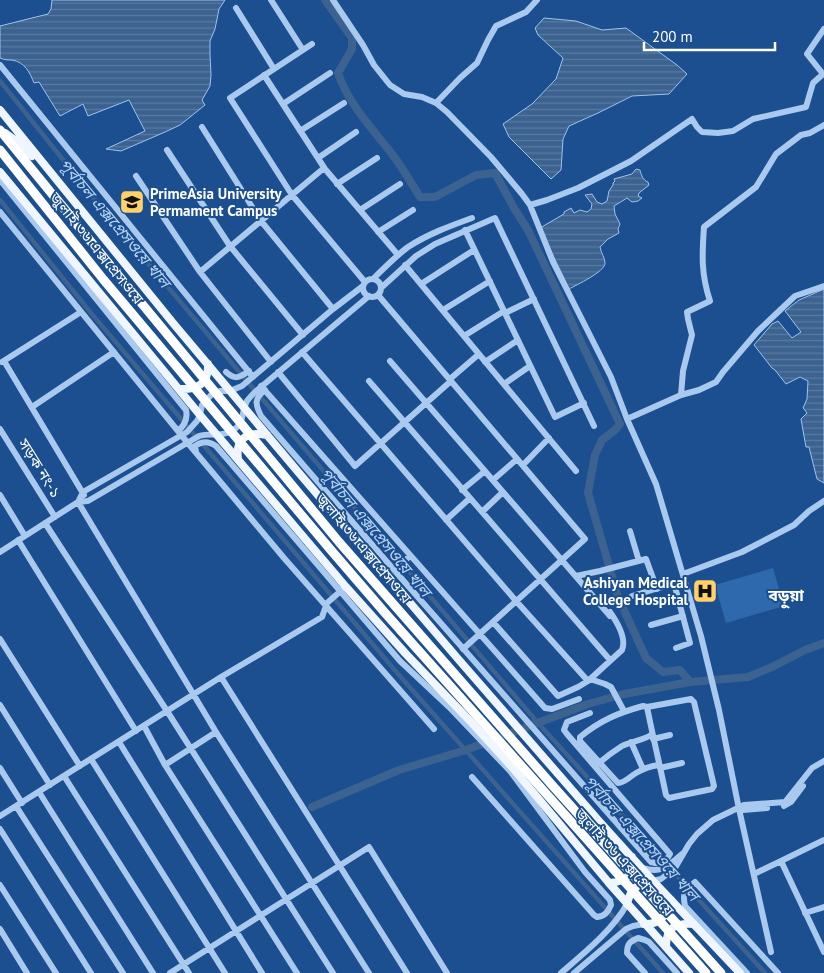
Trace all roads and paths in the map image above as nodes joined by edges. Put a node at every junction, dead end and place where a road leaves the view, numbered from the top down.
1 (271, 0) edge
2 (333, 0) edge
3 (537, 0) edge
4 (236, 8) dead end
5 (824, 30) edge
6 (312, 44) dead end
7 (303, 50) junction
8 (0, 65) edge
9 (274, 69) junction
10 (330, 73) dead end
11 (264, 75) junction
12 (344, 102) dead end
13 (436, 103) junction
14 (282, 104) junction
15 (0, 110) edge
16 (824, 125) edge
17 (202, 128) dead end
18 (0, 130) edge
19 (300, 131) junction
20 (356, 132) dead end
21 (0, 150) edge
22 (167, 150) dead end
23 (318, 158) junction
24 (376, 158) dead end
25 (324, 168) junction
26 (0, 172) edge
27 (136, 176) dead end
28 (0, 180) edge
29 (337, 184) junction
30 (400, 184) dead end
31 (292, 195) junction
32 (75, 203) junction
33 (530, 205) junction
34 (360, 210) junction
35 (413, 210) dead end
36 (0, 212) edge
37 (472, 218) dead end
38 (261, 221) junction
39 (465, 230) junction
40 (378, 232) junction
41 (429, 234) junction
42 (435, 244) junction
43 (230, 246) junction
44 (474, 250) junction
45 (398, 255) junction
46 (405, 265) junction
47 (200, 272) junction
48 (374, 278) junction
49 (490, 282) junction
50 (364, 284) junction
51 (421, 284) junction
52 (382, 286) junction
53 (824, 286) edge
54 (378, 295) junction
55 (368, 296) junction
56 (534, 298) junction
57 (334, 309) junction
58 (443, 310) junction
59 (81, 312) junction
60 (504, 312) junction
61 (302, 336) junction
62 (464, 336) junction
63 (518, 340) junction
64 (114, 352) junction
65 (302, 352) junction
66 (479, 354) junction
67 (390, 361) dead end
68 (2, 362) edge
69 (271, 362) junction
70 (486, 362) junction
71 (208, 364) junction
72 (530, 366) junction
73 (226, 372) dead end
74 (278, 372) junction
75 (251, 374) junction
76 (450, 380) junction
77 (369, 381) dead end
78 (504, 384) junction
79 (263, 388) junction
80 (179, 389) junction
81 (230, 391) junction
82 (681, 395) junction
83 (426, 403) junction
84 (584, 404) junction
85 (32, 407) junction
86 (244, 408) junction
87 (200, 415) junction
88 (628, 419) junction
89 (404, 422) junction
90 (594, 426) dead end
91 (0, 429) edge
92 (180, 433) junction
93 (216, 434) junction
94 (268, 435) junction
95 (549, 438) junction
96 (189, 444) junction
97 (380, 444) junction
98 (196, 452) junction
99 (238, 459) junction
100 (517, 459) junction
101 (523, 465) junction
102 (576, 470) dead end
103 (485, 471) junction
104 (493, 480) junction
105 (462, 490) junction
106 (83, 492) junction
107 (503, 492) junction
108 (0, 495) edge
109 (470, 498) junction
110 (824, 501) edge
111 (78, 502) junction
112 (88, 502) junction
113 (482, 512) junction
114 (55, 517) junction
115 (446, 520) junction
116 (45, 523) junction
117 (630, 531) dead end
118 (22, 538) junction
119 (0, 552) edge
120 (410, 556) junction
121 (563, 559) junction
122 (639, 560) junction
123 (394, 570) junction
124 (683, 574) junction
125 (576, 576) junction
126 (540, 580) junction
127 (657, 589) junction
128 (341, 590) junction
129 (632, 596) dead end
130 (516, 601) junction
131 (326, 605) junction
132 (610, 616) dead end
133 (683, 616) junction
134 (493, 622) junction
135 (651, 625) dead end
136 (479, 634) junction
137 (0, 639) edge
138 (676, 648) dead end
139 (463, 649) junction
140 (610, 660) junction
141 (221, 677) junction
142 (589, 680) junction
143 (194, 694) junction
144 (579, 699) dead end
145 (0, 705) edge
146 (647, 708) junction
147 (167, 711) junction
148 (624, 711) junction
149 (590, 713) dead end
150 (476, 719) junction
151 (144, 726) junction
152 (434, 729) dead end
153 (136, 731) junction
154 (216, 732) junction
155 (670, 735) dead end
156 (652, 736) junction
157 (539, 738) dead end
158 (118, 742) junction
159 (632, 742) junction
160 (191, 749) junction
161 (91, 759) junction
162 (824, 761) edge
163 (516, 763) junction
164 (599, 763) junction
165 (682, 763) dead end
166 (165, 765) junction
167 (824, 765) edge
168 (80, 766) junction
169 (660, 766) junction
170 (0, 768) edge
171 (643, 769) junction
172 (64, 776) junction
173 (472, 777) dead end
174 (802, 783) junction
175 (50, 785) junction
176 (39, 792) junction
177 (19, 804) junction
178 (739, 809) junction
179 (0, 816) edge
180 (0, 829) edge
181 (824, 840) edge
182 (632, 857) junction
183 (781, 861) junction
184 (651, 862) junction
185 (676, 862) junction
186 (340, 866) junction
187 (642, 868) junction
188 (754, 874) junction
189 (657, 880) junction
190 (608, 883) junction
191 (312, 884) junction
192 (0, 885) edge
193 (286, 900) junction
194 (671, 900) junction
195 (627, 904) junction
196 (824, 907) edge
197 (805, 913) junction
198 (261, 916) junction
199 (644, 924) junction
200 (693, 924) junction
201 (0, 929) edge
202 (236, 931) junction
203 (666, 947) junction
204 (209, 948) junction
205 (771, 952) dead end
206 (824, 952) edge
207 (184, 964) junction
208 (27, 973) edge
209 (56, 973) edge
210 (91, 973) edge
211 (122, 973) edge
212 (153, 973) edge
213 (170, 973) edge
214 (189, 973) edge
215 (225, 973) edge
216 (262, 973) edge
217 (297, 973) edge
218 (333, 973) edge
219 (369, 973) edge
220 (407, 973) edge
221 (447, 973) edge
222 (561, 973) edge
223 (574, 973) edge
224 (645, 973) edge
225 (677, 973) edge
226 (689, 973) edge
227 (706, 973) edge
228 (721, 973) edge
229 (740, 973) edge
230 (747, 973) edge
231 (778, 973) edge

1 - 7 street
2 - 13 street
3 - 13 street
4 - 9 street
5 - 33 street
6 - 7 street
7 - 9 street
8 - 75 street
9 - 11 street
10 - 14 street
11 - 14 street
11 - 31 street
12 - 19 street
13 - 33 street
14 - 19 street
15 - 32 main road
16 - 82 street
17 - 38 street
18 - 32 main road
18 - 150 highway, জুলাই ৩৬ এক্সপ্রেসওয়ে
19 - 23 street
20 - 23 street
21 - 150 highway, জুলাই ৩৬ এক্সপ্রেসওয়ে
22 - 43 street
23 - 25 street
24 - 29 street
25 - 29 street
25 - 31 street
26 - 80 main road
27 - 47 street
28 - 92 street
29 - 34 street
30 - 34 street
31 - 38 street
31 - 50 street
32 - 71 main road
33 - 88 street
34 - 40 street
35 - 40 street
36 - 59 street
37 - 41 street
38 - 43 street
38 - 57 street
39 - 42 street
39 - 44 street
39 - 56 street
40 - 45 street
41 - 42 street
41 - 45 street
42 - 46 street
43 - 47 street
43 - 61 street
44 - 49 street
44 - 51 street
45 - 48 street
46 - 51 street
46 - 52 street
47 - 69 street
48 - 50 street
48 - 52 street
49 - 58 street
49 - 60 street
50 - 55 street
50 - 57 street
51 - 58 street
52 - 54 street
53 - 82 street
54 - 55 street
54 - 76 street
55 - 65 street
56 - 60 street
56 - 84 street
57 - 61 street
58 - 62 street
59 - 64 street
59 - 68 street
60 - 62 street
60 - 63 street
61 - 69 street
62 - 66 street
63 - 70 street
63 - 72 street
64 - 85 street
64 - 92 street
65 - 74 street
65 - 97 street
66 - 70 street
66 - 76 street
67 - 83 street
68 - 85 street
69 - 75 street
70 - 78 street
71 - 80 main road
71 - 81 main road
72 - 78 street
72 - 84 street
73 - 75 street
74 - 79 street
74 - 97 street
75 - 81 street
76 - 83 street
76 - 100 street
77 - 89 street
78 - 95 street
79 - 86 street
79 - 120 street
79 - 123 street
80 - 87 main road
81 - 86 main road
81 - 87 street
82 - 88 street
83 - 89 street
83 - 103 street
84 - 90 street
85 - 106 street
86 - 93 street
86 - 94 main road
87 - 92 street
87 - 93 main road
88 - 124 street
89 - 97 street
89 - 105 street
91 - 114 street, সড়ক নং-১
92 - 96 street
92 - 106 street
93 - 96 street
93 - 99 main road
94 - 99 main road
94 - 182 main road
95 - 101 street
95 - 102 street
96 - 98 street
96 - 112 street
97 - 115 street
98 - 128 street
98 - 131 street
99 - 128 main road
100 - 101 street
100 - 104 street
101 - 121 street
103 - 104 street
103 - 105 street
104 - 107 street
105 - 109 street
106 - 111 street
106 - 112 street
107 - 113 street
107 - 121 street
108 - 118 street
109 - 113 street
109 - 115 street
110 - 124 street
111 - 112 street
111 - 114 street
111 - 143 street
113 - 126 street
114 - 116 street, সড়ক নং-১
115 - 130 street
116 - 118 street, সড়ক নং-১
116 - 147 street
117 - 122 street
118 - 119 street, সড়ক নং-১
118 - 153 street
120 - 123 street
120 - 136 street
121 - 125 street
121 - 126 street
121 - 140 street
122 - 125 street
122 - 127 street
123 - 139 street
124 - 178 street
125 - 132 street
126 - 130 street
126 - 140 street
127 - 129 street
127 - 133 street
128 - 131 street
128 - 150 main road
130 - 134 street
130 - 142 street
131 - 141 street
131 - 152 street
133 - 135 street
133 - 138 street
134 - 136 street
134 - 142 street
136 - 139 street
136 - 144 street
137 - 168 street
139 - 184 street
140 - 142 street
141 - 143 street
141 - 186 street
142 - 148 street
143 - 147 street
143 - 154 street
145 - 175 street
146 - 148 street
146 - 156 street
146 - 169 street
147 - 151 street
147 - 160 street
148 - 164 street
149 - 184 street
150 - 163 highway, জুলাই ৩৬ এক্সপ্রেসওয়ে
150 - 163 main road
151 - 153 street
151 - 166 street
153 - 158 street
154 - 160 street
154 - 191 street
155 - 156 street
156 - 159 street
156 - 169 street
157 - 184 street
158 - 161 street
158 - 202 street
159 - 164 street
159 - 171 street
160 - 166 street
160 - 193 street
161 - 168 street
161 - 204 street
162 - 174 street
163 - 173 street
163 - 190 main road
163 - 227 highway, জুলাই ৩৬ এক্সপ্রেসওয়ে
163 - 228 highway, জুলাই ৩৬ এক্সপ্রেসওয়ে
164 - 171 street
165 - 169 street
166 - 198 street
167 - 174 street
168 - 172 street
169 - 171 street
170 - 177 street
172 - 175 street
172 - 207 street
174 - 178 street
175 - 176 street
176 - 177 street
176 - 212 street
177 - 179 street
177 - 211 street
178 - 185 street
178 - 188 street
180 - 210 street
181 - 183 street
182 - 187 main road
182 - 190 main road
183 - 188 street
183 - 197 street
185 - 187 street
185 - 189 street
186 - 191 street
186 - 220 street
186 - 221 street
187 - 189 main road
188 - 205 street
189 - 194 main road
189 - 195 main road
190 - 195 main road
191 - 193 street
191 - 219 street
192 - 209 street
193 - 198 street
193 - 218 street
194 - 199 main road
194 - 200 main road
195 - 199 main road
195 - 222 street
196 - 197 street
197 - 206 street
198 - 202 street
198 - 217 street
199 - 203 main road
199 - 223 street
200 - 203 main road
200 - 229 main road
201 - 208 street
202 - 204 street
202 - 216 street
203 - 226 main road
204 - 207 street
204 - 215 street
207 - 213 street
207 - 214 street
224 - 225 street
230 - 231 street

